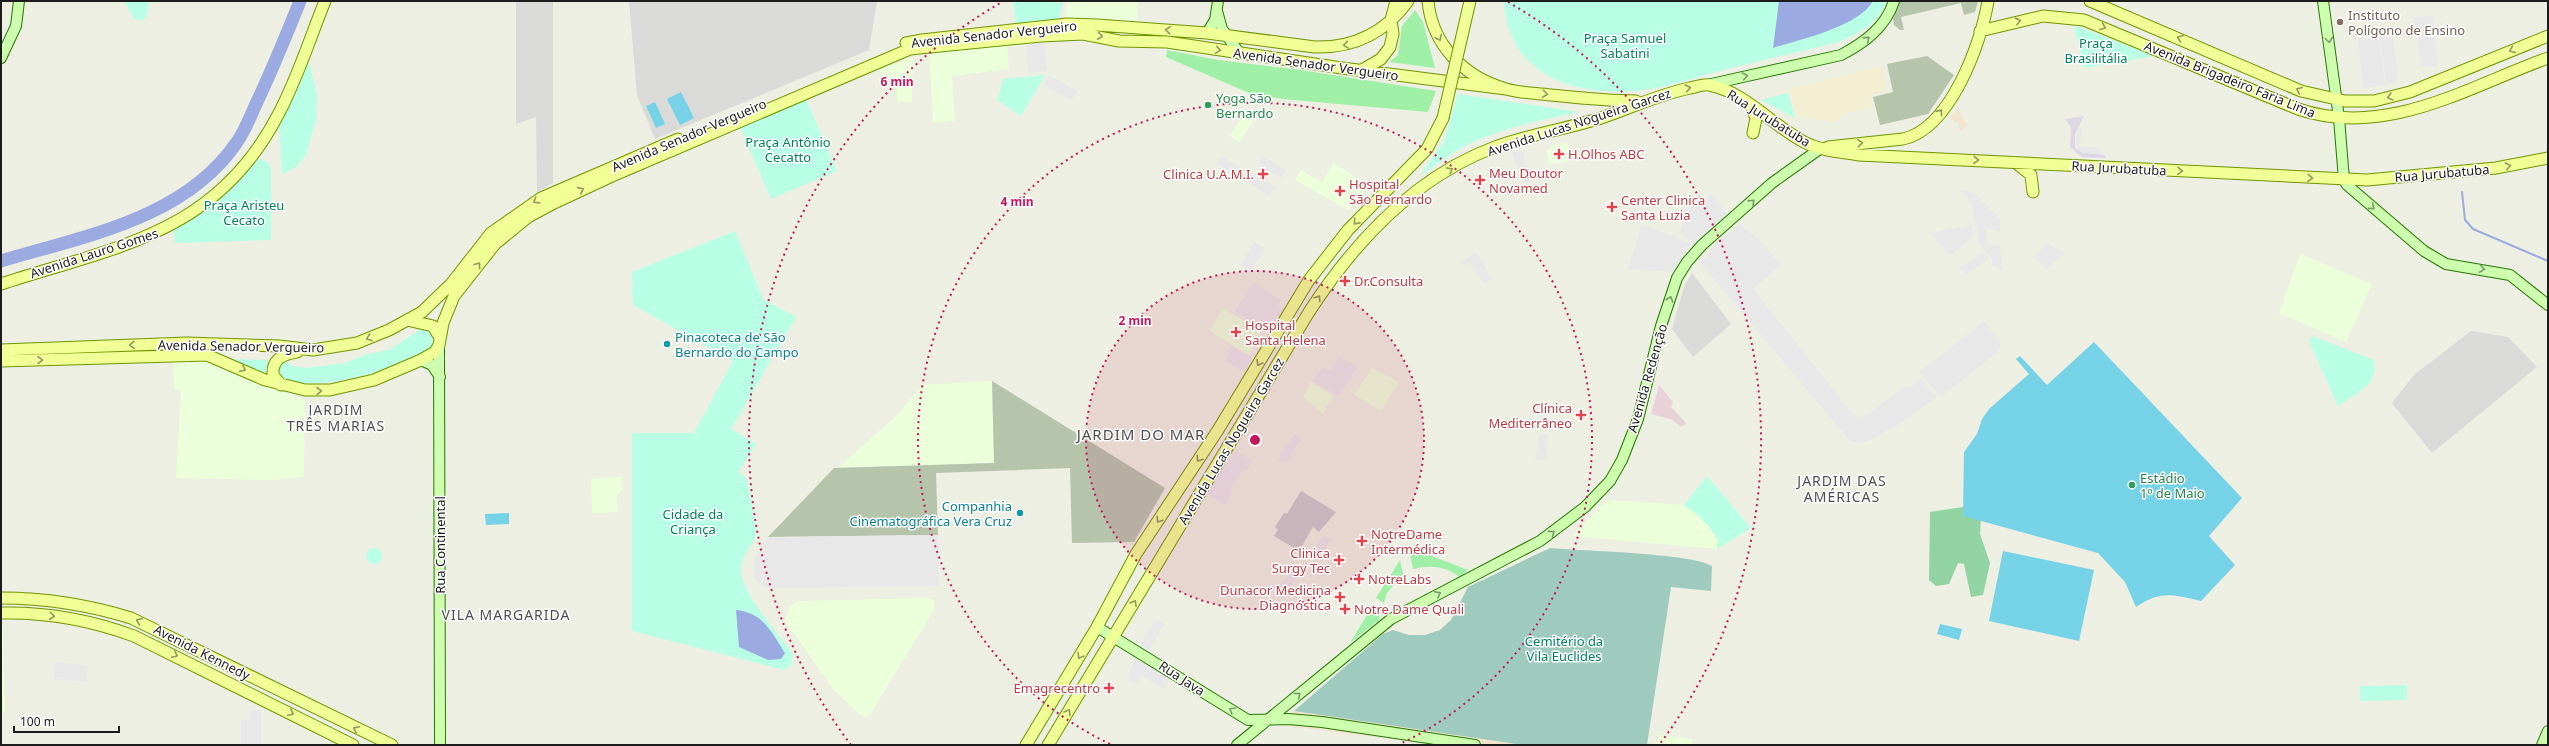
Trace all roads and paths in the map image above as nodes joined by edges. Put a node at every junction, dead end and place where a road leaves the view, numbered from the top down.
1 (19, 1) edge
2 (325, 1) edge
3 (1396, 1) edge
4 (1408, 1) edge
5 (1428, 1) edge
6 (1470, 1) edge
7 (1894, 1) edge
8 (1988, 1) edge
9 (1992, 1) edge
10 (2090, 1) edge
11 (2323, 1) edge
12 (1218, 6) edge
13 (1986, 14) junction
14 (1391, 20) junction
15 (1381, 29) junction
16 (1980, 31) junction
17 (1207, 33) junction
18 (1227, 35) junction
19 (2548, 36) edge
20 (1391, 43) junction
21 (1240, 54) junction
22 (1, 58) edge
23 (2548, 58) edge
24 (1362, 70) junction
25 (1707, 85) junction
26 (1506, 89) junction
27 (2336, 100) junction
28 (1643, 101) junction
29 (1751, 106) junction
30 (2339, 118) junction
31 (1753, 133) dead end
32 (1821, 148) junction
33 (2548, 158) edge
34 (2016, 162) junction
35 (2344, 180) junction
36 (2033, 192) dead end
37 (1, 284) edge
38 (2548, 304) edge
39 (407, 320) junction
40 (440, 342) junction
41 (1, 350) edge
42 (306, 350) junction
43 (421, 360) junction
44 (1, 361) edge
45 (440, 379) junction
46 (281, 385) junction
47 (1, 598) edge
48 (1, 613) edge
49 (1097, 627) junction
50 (1114, 636) junction
51 (1268, 719) junction
52 (2548, 731) edge
53 (353, 745) edge
54 (392, 745) edge
55 (440, 745) edge
56 (1026, 745) edge
57 (1048, 745) edge
58 (1237, 745) edge
59 (1476, 745) edge
60 (2542, 745) edge

1 - 22 street
2 - 37 main road, Avenida Lauro Gomes
3 - 14 main road
4 - 14 main road, Avenida Senador Vergueiro
5 -> 26 main road
6 -> 49 main road, Avenida Lucas Nogueira Garcez, bridge
25 -> 7 street, Avenida Lucas Nogueira Garcez
8 - 13 main road
9 - 13 main road
27 -> 10 main road, Avenida Brigadeiro Faria Lima
11 -> 27 street
12 - 17 street
12 - 18 street
13 - 16 main road
14 - 15 main road, Avenida Senador Vergueiro
14 - 20 main road
15 -> 18 main road, Avenida Senador Vergueiro
15 - 20 main road
16 -> 30 main road, Avenida Brigadeiro Faria Lima
32 -> 16 main road
17 - 18 main road, Avenida Senador Vergueiro
17 -> 39 main road, Avenida Senador Vergueiro
18 - 21 street
19 -> 27 main road, Avenida Brigadeiro Faria Lima
20 - 24 main road
21 - 24 main road, Avenida Senador Vergueiro
40 -> 21 main road, Avenida Senador Vergueiro
23 - 30 main road, Avenida Brigadeiro Faria Lima
24 - 26 main road, Avenida Senador Vergueiro
28 -> 25 main road, Avenida Lucas Nogueira Garcez
25 - 29 main road, Rua Jurubatuba
26 -> 28 main road
27 - 30 street
50 -> 28 main road, Avenida Lucas Nogueira Garcez
29 - 31 main road
29 - 32 main road, Rua Jurubatuba
30 - 35 street
32 -> 34 main road, Rua Jurubatuba
51 -> 32 street, Avenida Redenção
35 -> 33 main road, Rua Jurubatuba
34 -> 35 main road, Rua Jurubatuba
34 - 36 main road
35 -> 38 street
39 - 40 main road
39 -> 42 main road, Avenida Senador Vergueiro
40 - 43 main road
40 - 45 street, Rua Continental
42 -> 41 main road, Avenida Senador Vergueiro
42 - 46 main road
43 - 45 street
46 -> 43 main road
44 -> 46 main road, Avenida Senador Vergueiro
45 - 55 street, Rua Continental
54 -> 47 main road, Avenida Kennedy
48 -> 53 main road, Avenida Kennedy
49 - 50 street, Rua Java
49 -> 56 main road, Avenida Lucas Nogueira Garcez
51 -> 50 street, Rua Java
57 -> 50 main road, Avenida Lucas Nogueira Garcez
51 - 58 street, Avenida Redenção
51 - 59 street, Rua Java
52 - 60 street

